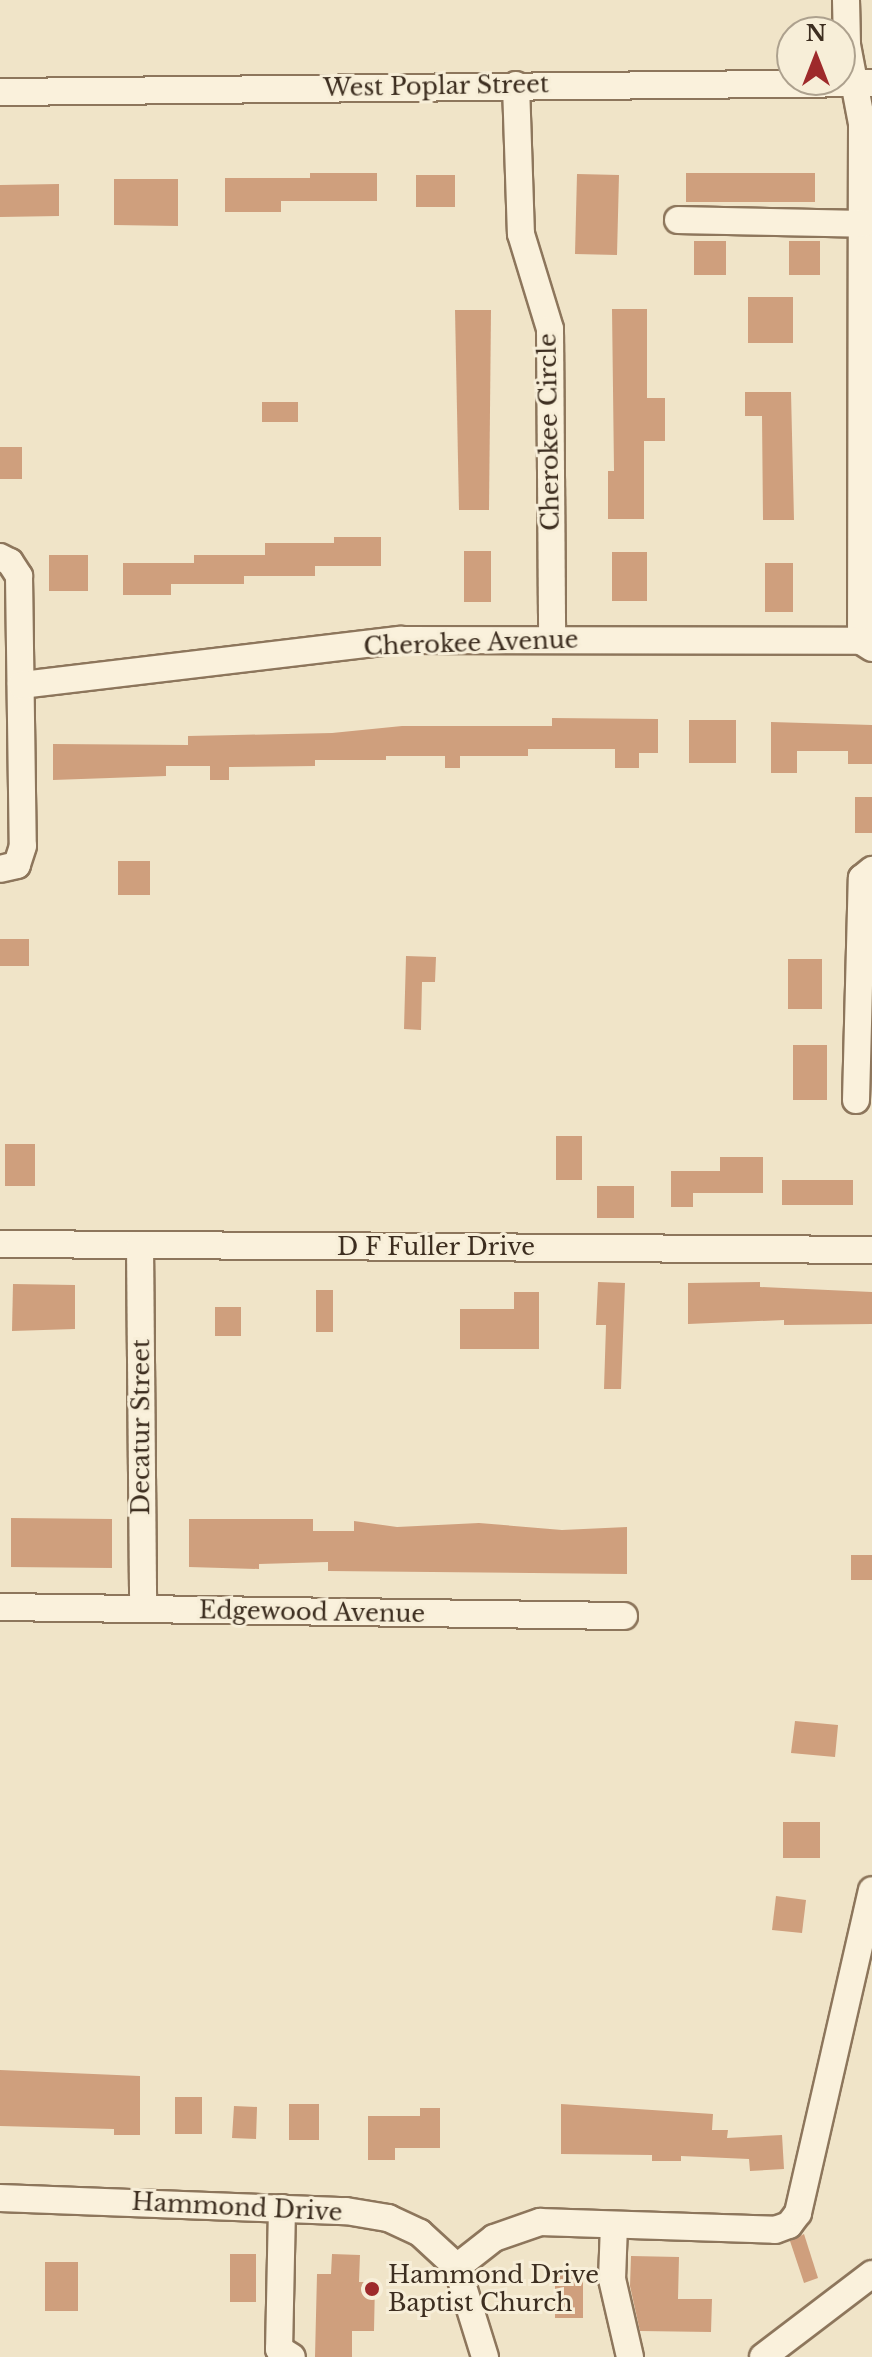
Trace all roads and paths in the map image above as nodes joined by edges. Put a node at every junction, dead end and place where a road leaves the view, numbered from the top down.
1 (846, 0) edge
2 (863, 83) edge
3 (516, 85) junction
4 (0, 92) edge
5 (678, 220) dead end
6 (862, 224) junction
7 (0, 557) edge
8 (552, 640) junction
9 (867, 644) edge
10 (21, 685) junction
11 (0, 869) edge
12 (872, 870) edge
13 (856, 1100) dead end
14 (0, 1244) edge
15 (140, 1245) junction
16 (872, 1250) edge
17 (0, 1607) edge
18 (143, 1609) junction
19 (624, 1616) dead end
20 (872, 1890) edge
21 (0, 2198) edge
22 (282, 2208) junction
23 (614, 2225) junction
24 (457, 2267) junction
25 (872, 2274) edge
26 (292, 2357) edge
27 (485, 2357) edge
28 (630, 2357) edge
29 (763, 2357) edge

1 - 2 street
2 - 3 street, West Poplar Street
2 - 6 street
3 - 4 street, West Poplar Street
3 - 8 street, Cherokee Circle
5 - 6 street
6 - 9 street
7 - 10 street
8 - 9 street, Cherokee Avenue
8 - 10 street, Cherokee Avenue
10 - 11 street
12 - 13 street
14 - 15 street, D F Fuller Drive
15 - 16 street, D F Fuller Drive
15 - 18 street, Decatur Street
17 - 18 street, Edgewood Avenue
18 - 19 street, Edgewood Avenue
20 - 23 street
21 - 22 street, Hammond Drive
22 - 24 street, Hammond Drive
22 - 26 street
23 - 24 street
23 - 28 street
24 - 27 street
25 - 29 street

